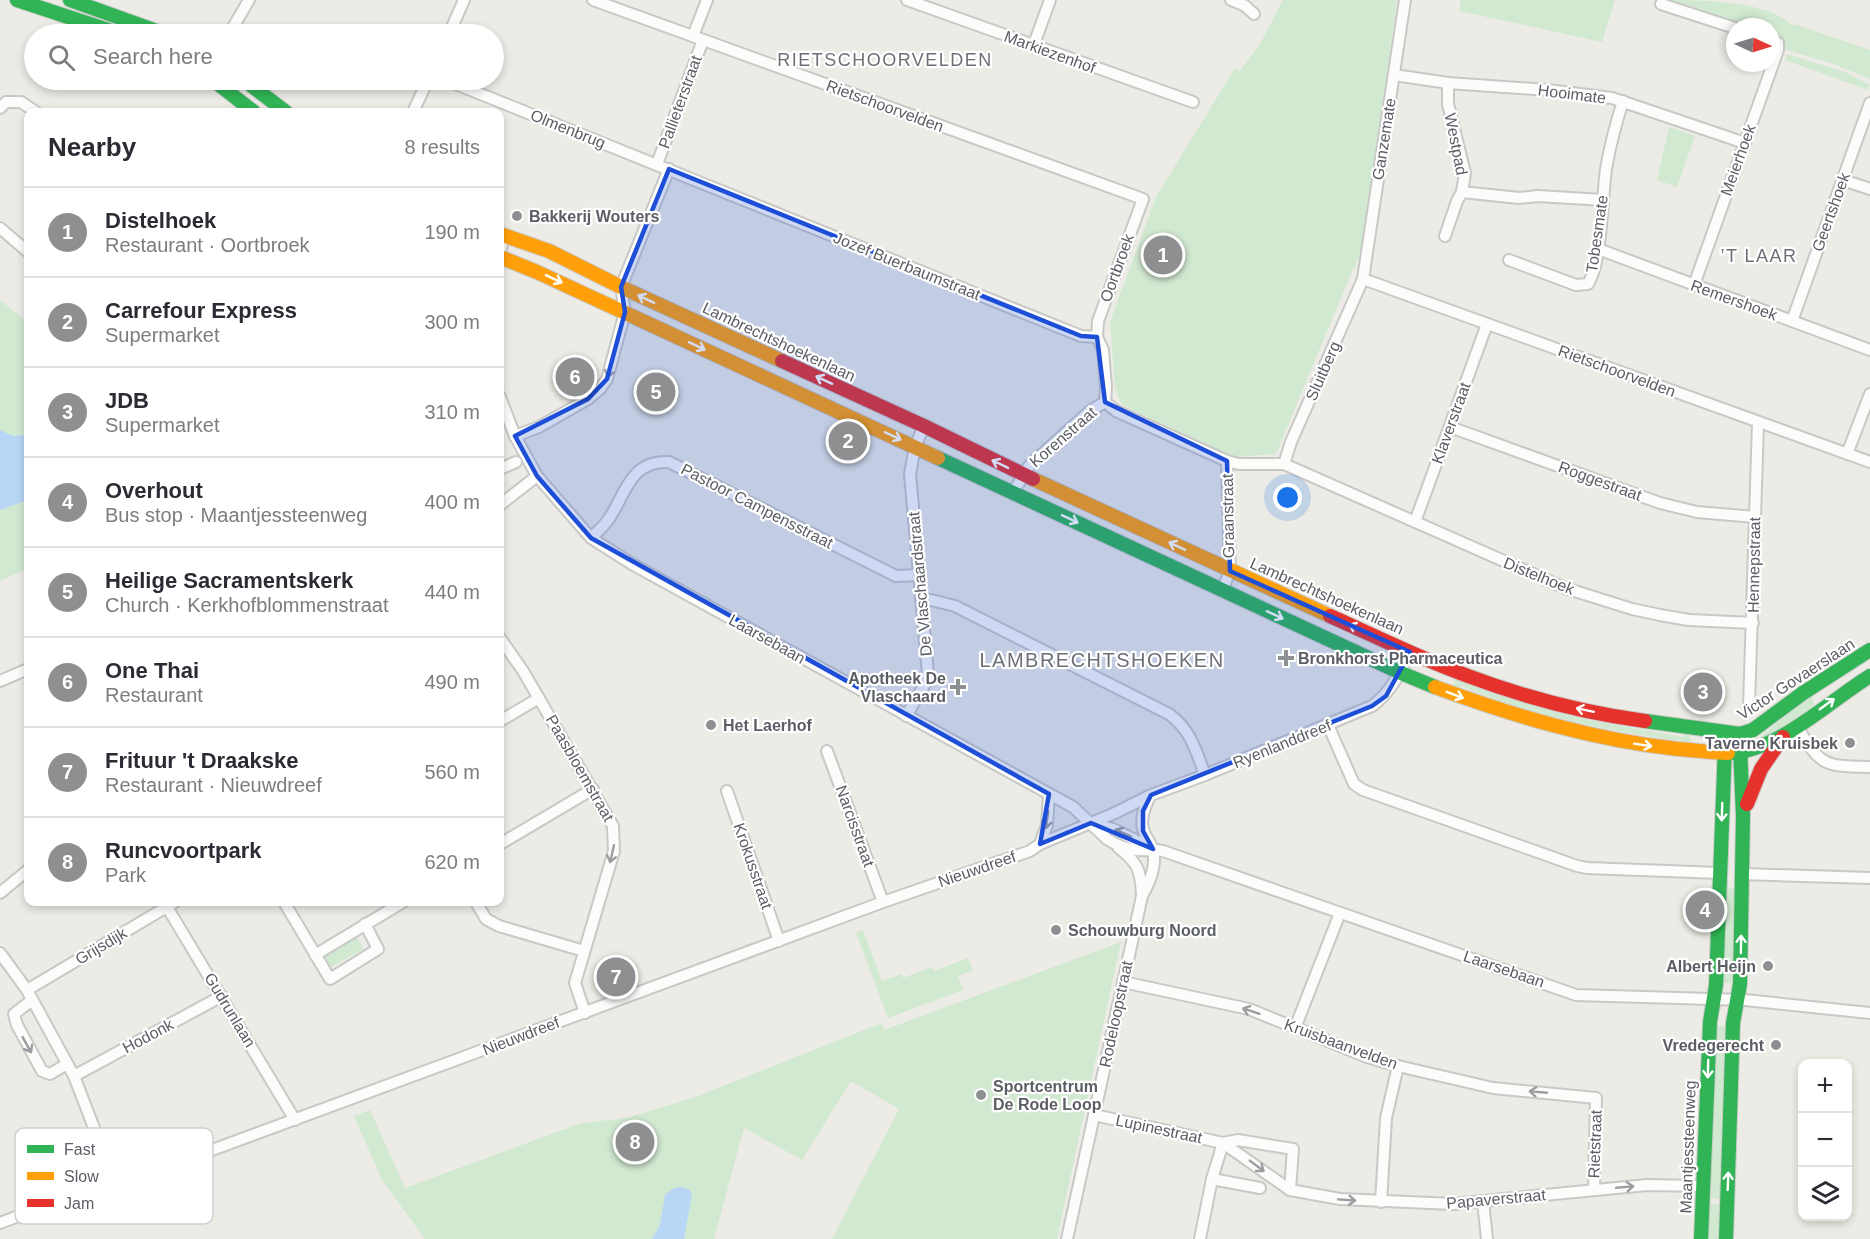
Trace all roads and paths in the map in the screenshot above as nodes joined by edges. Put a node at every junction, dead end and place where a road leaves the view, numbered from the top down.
1 (17, 0) edge
2 (70, 0) edge
3 (249, 0) edge
4 (464, 0) edge
5 (593, 0) edge
6 (706, 0) edge
7 (907, 0) edge
8 (1050, 0) edge
9 (1231, 0) edge
10 (1405, 0) edge
11 (1661, 4) dead end
12 (1254, 14) dead end
13 (90, 24) edge
14 (137, 24) edge
15 (235, 24) edge
16 (453, 24) edge
17 (1726, 25) edge
18 (698, 38) junction
19 (1034, 47) junction
20 (1770, 72) edge
21 (1394, 75) junction
22 (1448, 83) junction
23 (226, 90) edge
24 (257, 90) edge
25 (423, 90) edge
26 (471, 90) edge
27 (1623, 101) junction
28 (1193, 102) dead end
29 (1870, 103) edge
30 (0, 108) edge
31 (30, 108) edge
32 (249, 108) edge
33 (281, 108) edge
34 (415, 108) edge
35 (1745, 143) junction
36 (657, 164) junction
37 (669, 169) junction
38 (1843, 180) junction
39 (1870, 189) edge
40 (1462, 192) junction
41 (1143, 199) joint
42 (1603, 200) junction
43 (0, 228) edge
44 (504, 236) edge
45 (1444, 236) dead end
46 (24, 249) edge
47 (1598, 249) junction
48 (504, 259) edge
49 (1509, 260) dead end
50 (1364, 279) junction
51 (1694, 285) junction
52 (621, 287) junction
53 (625, 312) junction
54 (1792, 321) junction
55 (1487, 324) junction
56 (1097, 337) junction
57 (1870, 350) edge
58 (1870, 394) edge
59 (1105, 402) junction
60 (504, 407) edge
61 (1758, 423) junction
62 (924, 426) junction
63 (1450, 427) junction
64 (515, 436) junction
65 (915, 447) junction
66 (1847, 454) junction
67 (1227, 461) junction
68 (516, 462) dead end
69 (1870, 462) edge
70 (1284, 464) junction
71 (504, 467) edge
72 (1022, 474) junction
73 (537, 476) junction
74 (1013, 493) junction
75 (504, 502) edge
76 (1755, 518) junction
77 (1415, 522) junction
78 (591, 538) junction
79 (1230, 571) junction
80 (918, 575) junction
81 (1222, 591) junction
82 (921, 600) junction
83 (1753, 623) junction
84 (504, 644) edge
85 (1870, 650) edge
86 (1410, 652) junction
87 (24, 671) edge
88 (1401, 673) junction
89 (1870, 676) edge
90 (0, 681) edge
91 (539, 698) junction
92 (1749, 706) dead end
93 (906, 717) junction
94 (504, 719) edge
95 (1328, 725) junction
96 (1791, 730) junction
97 (1726, 733) junction
98 (1740, 734) junction
99 (827, 751) dead end
100 (1724, 753) junction
101 (1739, 753) junction
102 (1870, 767) edge
103 (1205, 775) junction
104 (593, 789) junction
105 (727, 791) dead end
106 (1049, 794) junction
107 (1151, 795) junction
108 (1743, 816) junction
109 (1091, 823) junction
110 (504, 842) edge
111 (1113, 843) junction
112 (1040, 844) junction
113 (1153, 849) junction
114 (1141, 872) junction
115 (24, 873) edge
116 (1720, 873) junction
117 (1742, 874) junction
118 (1870, 878) edge
119 (0, 893) edge
120 (1142, 896) junction
121 (883, 902) junction
122 (163, 906) edge
123 (170, 906) edge
124 (286, 906) edge
125 (396, 906) edge
126 (478, 906) edge
127 (1340, 912) junction
128 (365, 924) junction
129 (779, 941) junction
130 (584, 951) junction
131 (0, 953) edge
132 (315, 955) junction
133 (1124, 982) junction
134 (27, 990) junction
135 (222, 996) junction
136 (1714, 999) junction
137 (32, 1000) junction
138 (1737, 1000) junction
139 (585, 1013) junction
140 (1870, 1013) edge
141 (1295, 1028) junction
142 (67, 1064) junction
143 (1398, 1066) junction
144 (74, 1076) junction
145 (1596, 1098) joint
146 (1094, 1115) junction
147 (295, 1120) junction
148 (94, 1128) edge
149 (1223, 1143) junction
150 (213, 1150) edge
151 (1212, 1179) junction
152 (1703, 1186) junction
153 (1260, 1188) dead end
154 (1290, 1190) junction
155 (1594, 1190) junction
156 (1483, 1201) junction
157 (1381, 1202) junction
158 (15, 1218) edge
159 (0, 1223) edge
160 (1067, 1239) edge
161 (1200, 1239) edge
162 (1487, 1239) edge
163 (1701, 1239) edge
164 (1726, 1239) edge

1 - 13 street
2 - 14 street
3 - 15 street
4 - 16 street
5 - 18 street, Rietschoorvelden
6 - 18 street, Pallieterstraat
7 - 19 street, Markiezenhof
8 - 19 street
9 - 12 street
10 - 21 street, Ganzemate
11 - 17 street
18 - 36 street, Pallieterstraat
18 - 41 street, Rietschoorvelden
19 - 28 street, Markiezenhof
20 - 35 street, Meierhoek
21 - 22 street, Hooimate
21 - 50 street, Ganzemate
22 - 27 street, Hooimate
22 - 40 street, Westpad
23 - 32 street
24 - 33 street
25 - 34 street
26 - 36 street, Olmenbrug
27 - 35 street, Hooimate
27 - 42 street, Tobesmate
29 - 38 street, Geertshoek
30 - 31 street
35 - 51 street, Meierhoek
36 - 37 street, Jozef Buerbaumstraat
37 - 52 street, Pallieterstraat
37 - 56 street, Jozef Buerbaumstraat
38 - 39 street
38 - 54 street, Geertshoek
40 - 42 street
40 - 45 street, Westpad
41 - 56 street, Oortbroek
42 - 47 street, Tobesmate
43 - 46 street
44 - 52 street, Lambrechtshoekenlaan
47 - 49 street, Tobesmate
47 - 51 street, Remershoek
48 -> 53 street
50 - 55 street, Rietschoorvelden
50 - 70 street, Sluitberg
51 - 54 street, Remershoek
52 - 53 street
62 -> 52 street, Lambrechtshoekenlaan
53 -> 64 street
53 -> 65 street
54 - 57 street, Remershoek
55 - 61 street, Rietschoorvelden
55 - 63 street, Klaverstraat
56 - 59 street
58 - 66 street
59 - 67 street, Distelhoek
59 - 72 street, Korenstraat
60 - 64 street, Laarsebaan
61 - 66 street, Rietschoorvelden
61 - 76 street, Hennepstraat
62 - 65 street
72 -> 62 street, Lambrechtshoekenlaan
63 - 76 street, Roggestraat
63 - 77 street, Klaverstraat
64 - 73 street, Laarsebaan
65 - 74 street
65 - 80 street, De Vlaschaardstraat
66 - 69 street, Rietschoorvelden
67 - 70 street, Distelhoek
67 - 79 street, Graanstraat
68 - 71 street
70 - 77 street, Distelhoek
72 - 74 street
79 -> 72 street, Lambrechtshoekenlaan
73 - 75 street
73 - 78 street, Laarsebaan
74 -> 81 street
76 - 83 street, Hennepstraat
77 - 83 street, Distelhoek
78 - 80 street, Pastoor Campensstraat
78 - 93 street, Laarsebaan
79 - 81 street, Lambrechtshoekenlaan
86 -> 79 street, Lambrechtshoekenlaan
80 - 82 street, De Vlaschaardstraat
81 -> 88 street
82 - 93 street, De Vlaschaardstraat
82 - 103 street
83 - 92 street, Hennepstraat
84 - 91 street, Paasbloemstraat
85 - 98 street, Victor Govaerslaan
86 - 88 street, Lambrechtshoekenlaan
97 -> 86 street, Lambrechtshoekenlaan
87 - 90 street
88 - 95 street, Ryenlanddreef
88 -> 100 street
96 -> 89 street
91 - 94 street
91 - 104 street, Paasbloemstraat
93 - 106 street, Laarsebaan
95 - 103 street, Ryenlanddreef
95 - 116 street
96 - 101 street
96 - 102 street
96 - 108 street
97 - 98 street, Lambrechtshoekenlaan
97 - 100 street, Maantjessteenweg
98 - 101 street
99 - 121 street, Narcisstraat
100 - 101 street
100 -> 116 street, Maantjessteenweg
101 - 108 street
103 - 107 street, Ryenlanddreef
104 - 110 street
104 -> 130 street, Paasbloemstraat
105 - 129 street, Krokusstraat
106 - 109 street, Laarsebaan
106 -> 112 street
107 - 109 street, Ryenlanddreef
107 - 113 street
108 - 117 street
109 - 111 street, Laarsebaan
109 - 112 street, Nieuwdreef
113 -> 109 street, Laarsebaan
111 - 113 street, Laarsebaan
111 - 114 street
112 - 121 street, Nieuwdreef
113 - 114 street, Rodeloopstraat
113 - 120 street, Rodeloopstraat
113 - 127 street, Laarsebaan
114 - 120 street, Rodeloopstraat
115 - 119 street
116 - 136 street, Maantjessteenweg
117 - 118 street
138 -> 117 street
120 - 133 street, Rodeloopstraat
121 - 129 street, Nieuwdreef
122 - 134 street, Grijsdijk
123 - 135 street, Gudrunlaan
124 - 132 street
125 - 128 street
126 - 130 street
127 - 136 street, Laarsebaan
127 - 141 street
128 - 132 street
128 - 132 street
129 - 139 street, Nieuwdreef
130 - 139 street, Paasbloemstraat
131 - 134 street
141 -> 133 street, Kruisbaanvelden
133 - 146 street, Rodeloopstraat
134 - 137 street
135 - 144 street, Hodonk
135 - 147 street, Gudrunlaan
136 - 138 street, Laarsebaan
136 -> 152 street, Maantjessteenweg
137 - 142 street
137 -> 142 street
138 - 140 street, Laarsebaan
164 -> 138 street
139 - 147 street, Nieuwdreef
141 - 143 street, Kruisbaanvelden
142 - 144 street
145 -> 143 street, Kruisbaanvelden
143 - 157 street
144 - 148 street
145 - 155 street, Rietstraat
146 - 149 street, Lupinestraat
146 - 160 street, Rodeloopstraat
147 - 150 street, Nieuwdreef
149 - 151 street
149 -> 154 street
149 - 154 street
151 - 153 street
151 - 161 street
155 -> 152 street, Papaverstraat
152 - 163 street, Maantjessteenweg
154 -> 157 street, Papaverstraat
155 - 156 street, Papaverstraat
156 - 157 street, Papaverstraat
156 - 162 street
158 - 159 street, Nieuwdreef

